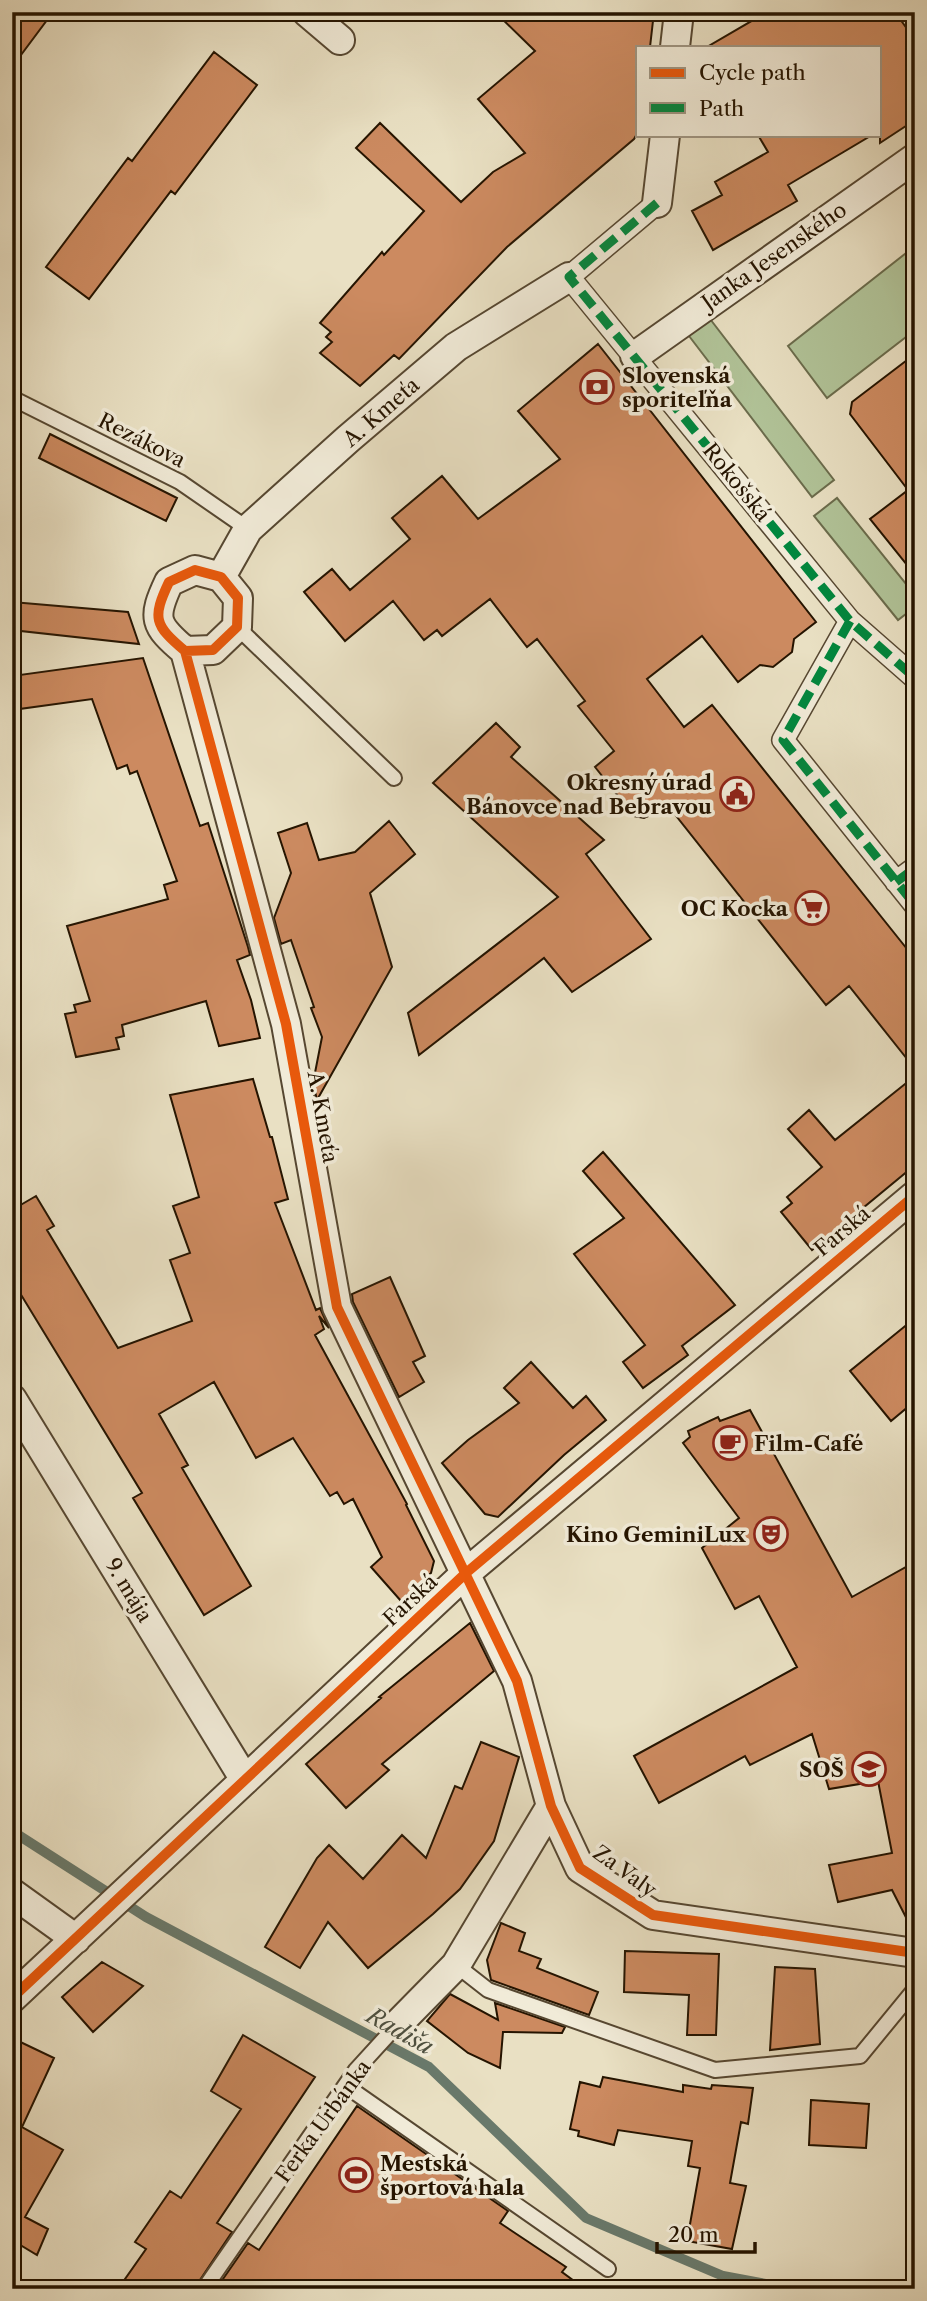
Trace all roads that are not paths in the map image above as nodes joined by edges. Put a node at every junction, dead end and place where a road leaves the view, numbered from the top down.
1 (307, 12) edge
2 (678, 12) edge
3 (340, 40) dead end
4 (676, 46) edge
5 (665, 136) edge
6 (915, 158) edge
7 (657, 203) joint
8 (569, 277) junction
9 (635, 356) junction
10 (12, 398) edge
11 (248, 529) junction
12 (221, 577) junction
13 (850, 621) junction
14 (237, 626) junction
15 (185, 651) junction
16 (915, 677) edge
17 (394, 778) dead end
18 (915, 868) edge
19 (896, 882) junction
20 (915, 905) edge
21 (914, 1196) edge
22 (12, 1399) edge
23 (466, 1573) junction
24 (245, 1780) junction
25 (551, 1806) junction
26 (12, 1893) edge
27 (85, 1930) junction
28 (915, 1953) edge
29 (456, 1965) junction
30 (915, 1989) edge
31 (12, 1998) edge
32 (398, 2024) joint
33 (345, 2086) junction
34 (608, 2269) dead end
35 (204, 2289) edge

1 - 3 street
2 - 4 street
5 - 7 street
6 - 9 street, Janka Jesenského
7 - 8 street
8 - 9 street, Rokošská
8 - 11 street, A. Kmeťa
9 - 13 street, Rokošská
10 - 11 lane, Rezákova
11 - 12 street, A. Kmeťa
12 - 14 street
12 - 15 street, A. Kmeťa
13 - 16 street, Rokošská
13 - 19 street
14 - 15 street
14 - 17 lane
15 - 23 street, A. Kmeťa
18 - 19 street
19 - 20 street
21 - 23 street, Farská
22 - 24 street, 9. mája
23 - 24 street, Farská
23 - 25 street, Za Valy
24 - 27 street, Farská
25 - 28 street, Za Valy
25 - 29 street, Ferka Urbánka
26 - 27 street
27 - 31 street, Farská
29 - 30 lane
29 - 32 street, Ferka Urbánka
32 - 33 lane, Ferka Urbánka
33 - 34 lane
33 - 35 lane, Ferka Urbánka

